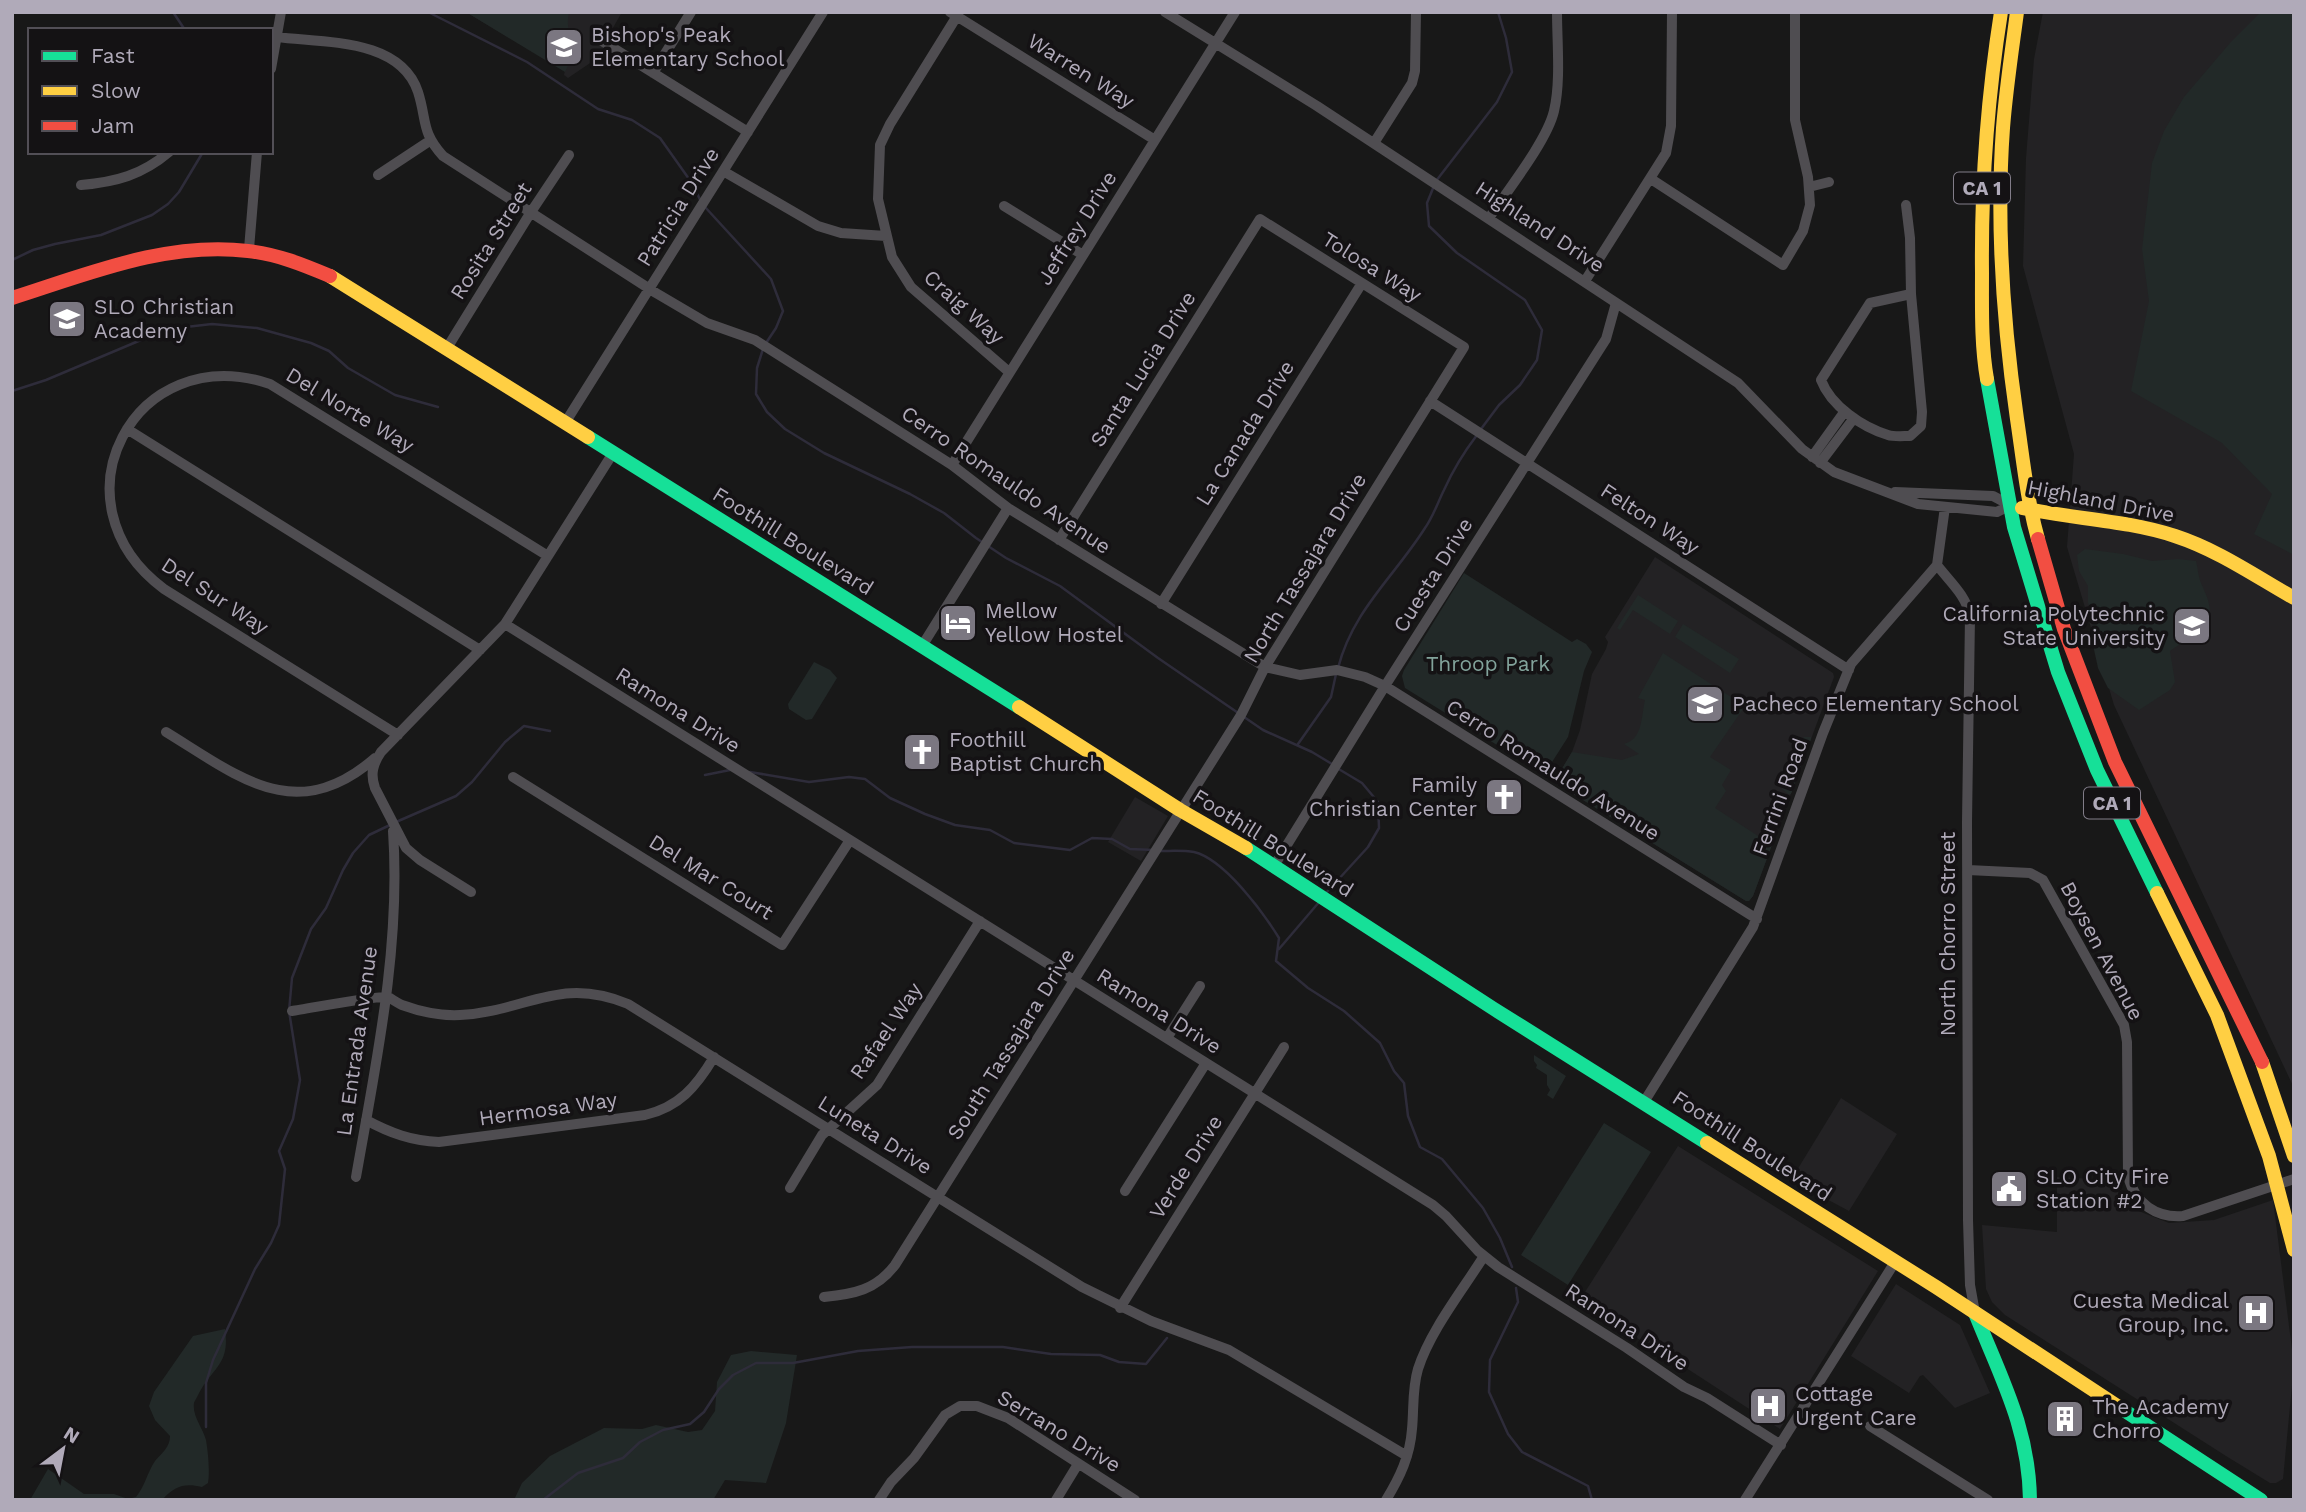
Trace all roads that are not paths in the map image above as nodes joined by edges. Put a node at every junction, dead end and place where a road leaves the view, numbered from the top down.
1 (281, 12) edge
2 (691, 12) edge
3 (822, 12) edge
4 (1165, 12) edge
5 (1235, 12) edge
6 (1416, 12) edge
7 (1557, 12) edge
8 (1672, 12) edge
9 (1795, 12) edge
10 (2001, 12) edge
11 (2017, 12) edge
12 (953, 14) edge
13 (277, 37) junction
14 (602, 41) dead end
15 (1215, 44) junction
16 (273, 58) edge
17 (653, 73) junction
18 (748, 132) junction
19 (431, 140) junction
20 (1155, 140) junction
21 (1374, 143) junction
22 (166, 154) edge
23 (257, 154) edge
24 (569, 155) dead end
25 (723, 171) junction
26 (379, 175) dead end
27 (1651, 179) junction
28 (1829, 182) dead end
29 (82, 185) dead end
30 (1809, 187) junction
31 (1906, 205) dead end
32 (1004, 206) dead end
33 (531, 212) junction
34 (1489, 218) junction
35 (1260, 219) joint
36 (886, 236) junction
37 (249, 249) junction
38 (1083, 255) junction
39 (1585, 281) junction
40 (1362, 283) junction
41 (649, 289) junction
42 (1911, 294) junction
43 (12, 298) edge
44 (1616, 303) junction
45 (1464, 347) joint
46 (447, 348) junction
47 (1009, 372) junction
48 (1430, 401) junction
49 (1850, 414) junction
50 (565, 423) junction
51 (127, 429) junction
52 (613, 453) junction
53 (1816, 460) junction
54 (1528, 463) junction
55 (952, 465) junction
56 (1879, 491) junction
57 (2011, 505) junction
58 (1945, 507) junction
59 (1008, 508) junction
60 (2030, 510) junction
61 (1059, 540) junction
62 (548, 556) junction
63 (1937, 565) junction
64 (2294, 598) edge
65 (1161, 604) junction
66 (505, 624) junction
67 (922, 646) junction
68 (481, 650) junction
69 (1265, 667) junction
70 (1849, 670) junction
71 (1385, 686) junction
72 (166, 732) dead end
73 (398, 735) junction
74 (381, 752) junction
75 (513, 777) dead end
76 (1180, 810) junction
77 (393, 824) junction
78 (850, 840) junction
79 (1274, 866) junction
80 (1968, 870) junction
81 (471, 892) dead end
82 (1757, 919) junction
83 (980, 921) junction
84 (1074, 981) junction
85 (1200, 986) dead end
86 (386, 997) junction
87 (292, 1011) dead end
88 (1167, 1038) junction
89 (1284, 1047) dead end
90 (714, 1057) junction
91 (1206, 1062) junction
92 (1255, 1093) junction
93 (1644, 1102) junction
94 (366, 1120) junction
95 (828, 1129) junction
96 (2294, 1156) edge
97 (356, 1177) dead end
98 (2294, 1179) edge
99 (2278, 1184) junction
100 (790, 1188) dead end
101 (1125, 1191) dead end
102 (938, 1198) junction
103 (2294, 1251) edge
104 (1484, 1256) junction
105 (1895, 1262) junction
106 (824, 1297) dead end
107 (1120, 1308) junction
108 (1975, 1313) junction
109 (1870, 1426) dead end
110 (1780, 1445) junction
111 (1407, 1457) junction
112 (1078, 1464) junction
113 (1748, 1499) edge
114 (879, 1500) edge
115 (1056, 1500) edge
116 (1135, 1500) edge
117 (1386, 1500) edge
118 (1988, 1500) edge
119 (2029, 1500) edge
120 (2261, 1500) edge

1 - 13 street
2 - 17 street
3 - 18 street, Patricia Drive
4 - 15 street, Highland Drive
5 - 15 street, Jeffrey Drive
6 - 21 street
7 - 34 street
8 - 27 street
9 - 30 street
10 - 57 main road, CA 1
11 - 60 main road, CA 1
12 - 20 street, Warren Way
12 - 36 street, Craig Way
13 - 16 street
13 - 19 street, Cerro Romauldo Avenue
14 - 17 street
15 - 20 street, Jeffrey Drive
15 - 21 street, Highland Drive
17 - 18 street
18 - 25 street, Patricia Drive
19 - 26 street
19 - 33 street, Cerro Romauldo Avenue
20 - 38 street, Jeffrey Drive
21 - 34 street, Highland Drive
22 - 29 street
23 - 37 street
24 - 33 street, Rosita Street
25 - 36 street
25 - 41 street, Patricia Drive
27 - 30 street
27 - 39 street
28 - 30 street
31 - 42 street
32 - 38 street
33 - 41 street, Cerro Romauldo Avenue
33 - 46 street, Rosita Street
34 - 39 street, Highland Drive
35 - 40 street, Tolosa Way
35 - 61 street, Santa Lucia Drive
36 - 47 street, Craig Way
37 - 43 main road, Foothill Boulevard
37 - 46 main road, Foothill Boulevard
38 - 47 street, Jeffrey Drive
39 - 44 street, Highland Drive
40 - 45 street, Tolosa Way
40 - 65 street, La Canada Drive
41 - 50 street, Patricia Drive
41 - 55 street, Cerro Romauldo Avenue
42 - 49 street
42 - 49 street
44 - 53 street, Highland Drive
44 - 54 street, Cuesta Drive
45 - 48 street, North Tassajara Drive
46 - 50 main road, Foothill Boulevard
47 - 55 street, Jeffrey Drive
48 - 54 street, Felton Way
48 - 69 street, North Tassajara Drive
49 - 53 street
50 - 52 main road, Foothill Boulevard
51 - 62 street, Del Norte Way
51 - 68 street
51 - 73 street, Del Sur Way
52 - 62 street
52 - 67 main road, Foothill Boulevard
53 - 56 street, Highland Drive
54 - 70 street, Felton Way
54 - 71 street, Cuesta Drive
55 - 59 street, Cerro Romauldo Avenue
56 - 57 street, Highland Drive
56 - 58 street, Highland Drive
57 - 58 street, Highland Drive
57 - 60 main road, Highland Drive
57 - 99 main road, CA 1
58 - 63 street
59 - 61 street, Cerro Romauldo Avenue
59 - 67 street
60 - 64 main road, Highland Drive
60 - 96 main road, CA 1
61 - 65 street, Cerro Romauldo Avenue
62 - 66 street
63 - 70 street, Ferrini Road
63 - 80 street, North Chorro Street
65 - 69 street, Cerro Romauldo Avenue
66 - 68 street
66 - 78 street, Ramona Drive
67 - 76 main road, Foothill Boulevard
68 - 73 street
69 - 71 street, Cerro Romauldo Avenue
69 - 76 street, North Tassajara Drive
70 - 82 street, Ferrini Road
71 - 79 street, Cuesta Drive
71 - 82 street, Cerro Romauldo Avenue
72 - 74 street
73 - 74 street
74 - 77 street, La Entrada Avenue
75 - 78 street, Del Mar Court
76 - 79 main road, Foothill Boulevard
76 - 84 street, South Tassajara Drive
77 - 81 street
77 - 86 street, La Entrada Avenue
78 - 83 street, Ramona Drive
79 - 93 main road, Foothill Boulevard
80 - 99 street, Boysen Avenue
80 - 108 street, North Chorro Street
82 - 93 street, Ferrini Road
83 - 84 street, Ramona Drive
83 - 95 street, Rafael Way
84 - 88 street, Ramona Drive
84 - 102 street, South Tassajara Drive
85 - 88 street
86 - 87 street
86 - 90 street, Luneta Drive
86 - 94 street, La Entrada Avenue
88 - 91 street, Ramona Drive
89 - 92 street, Verde Drive
90 - 94 street, Hermosa Way
90 - 95 street, Luneta Drive
91 - 92 street, Ramona Drive
91 - 101 street
92 - 104 street, Ramona Drive
92 - 107 street, Verde Drive
93 - 105 main road, Foothill Boulevard
94 - 97 street, La Entrada Avenue
95 - 100 street, Rafael Way
95 - 102 street, Luneta Drive
98 - 99 street, Boysen Avenue
99 - 103 main road, CA 1
102 - 106 street, South Tassajara Drive
102 - 107 street, Luneta Drive
104 - 110 street, Ramona Drive
104 - 111 street
105 - 108 main road, Foothill Boulevard
105 - 110 street
107 - 111 street, Luneta Drive
108 - 119 main road
108 - 120 main road, Foothill Boulevard
109 - 118 street
110 - 113 street
111 - 117 street
112 - 114 street, Serrano Drive
112 - 115 street
112 - 116 street, Serrano Drive

